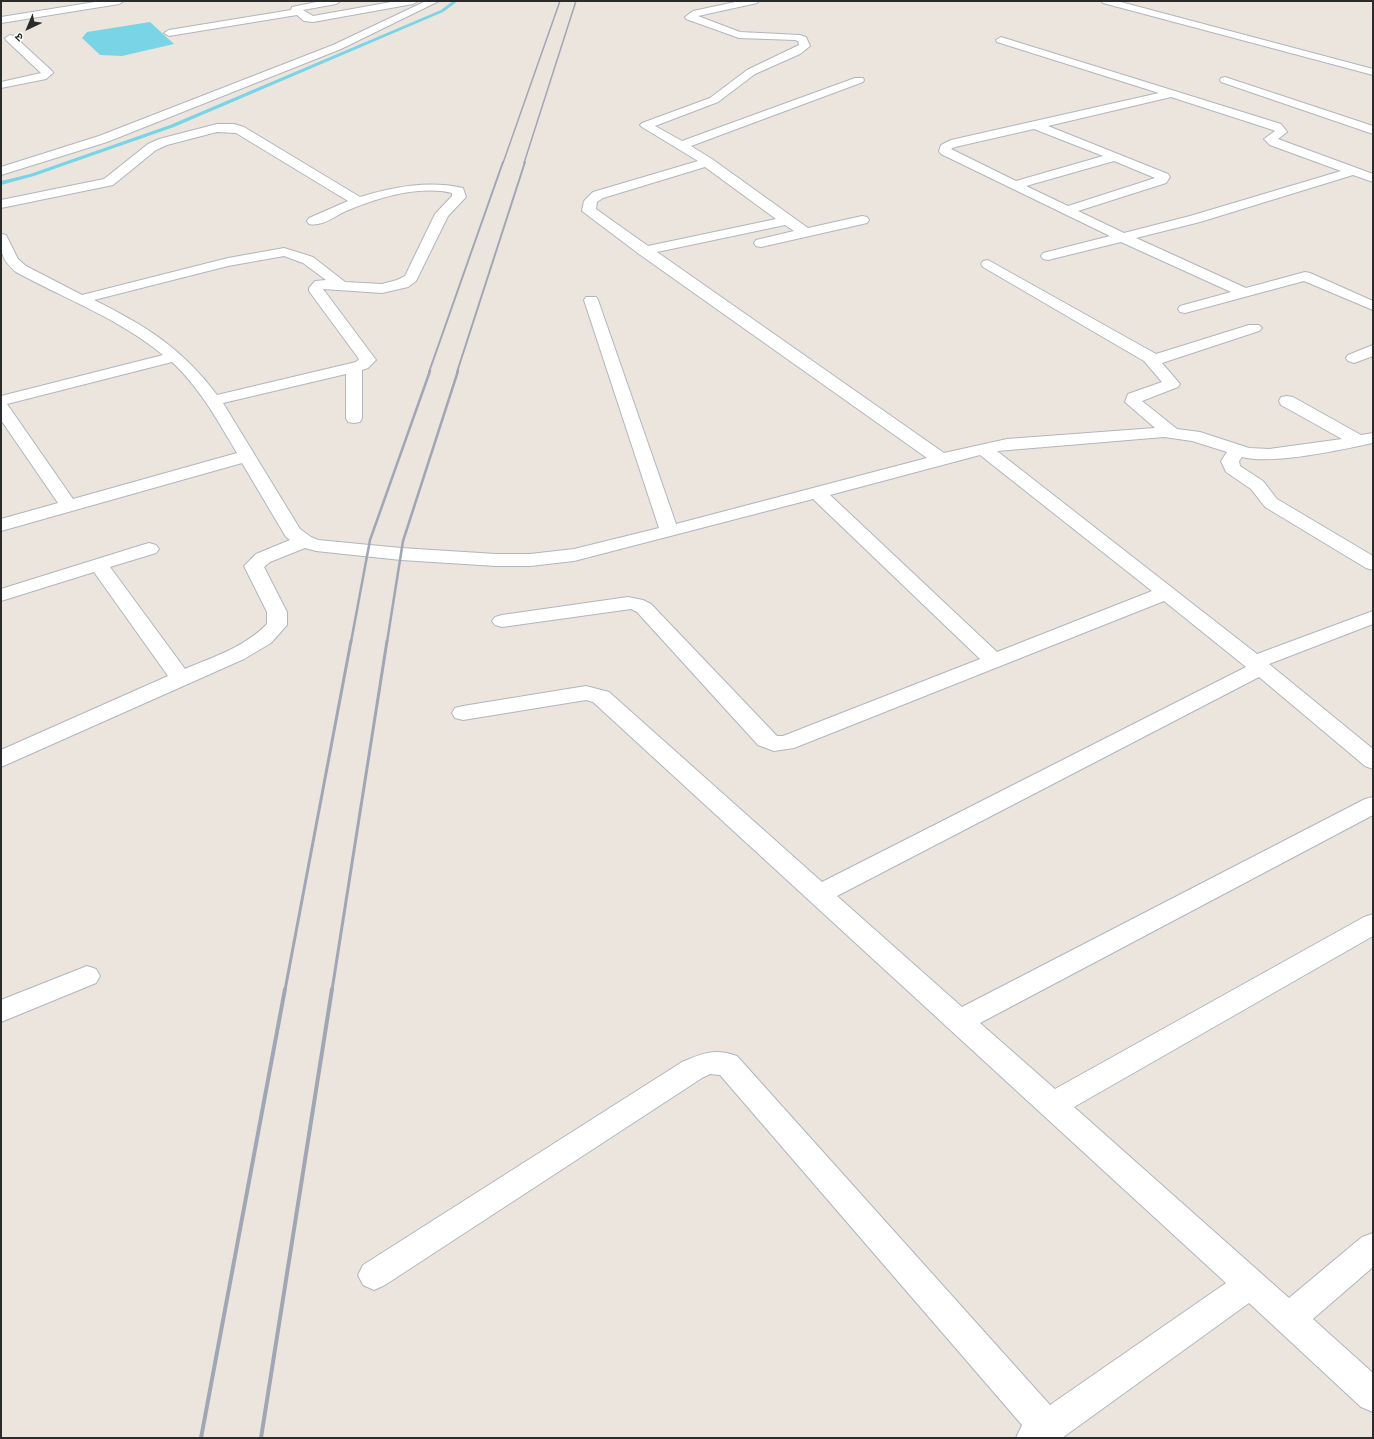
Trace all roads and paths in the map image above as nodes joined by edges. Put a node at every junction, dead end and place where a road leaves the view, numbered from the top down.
1 (119, 1) edge
2 (336, 1) edge
3 (413, 1) edge
4 (434, 1) edge
5 (754, 1) edge
6 (1106, 1) edge
7 (299, 12) junction
8 (1, 20) edge
9 (169, 33) dead end
10 (10, 38) dead end
11 (1001, 40) dead end
12 (1373, 72) edge
13 (859, 80) dead end
14 (1225, 80) dead end
15 (1, 85) edge
16 (1171, 94) junction
17 (1036, 125) junction
18 (1373, 130) edge
19 (682, 145) junction
20 (1114, 157) junction
21 (708, 162) junction
22 (1, 171) edge
23 (1354, 171) junction
24 (1373, 178) edge
25 (1014, 185) junction
26 (358, 202) junction
27 (1, 204) edge
28 (1067, 210) junction
29 (862, 220) dead end
30 (314, 221) dead end
31 (787, 221) junction
32 (806, 233) junction
33 (1122, 237) junction
34 (1, 238) edge
35 (761, 243) dead end
36 (644, 251) junction
37 (1048, 256) dead end
38 (988, 264) dead end
39 (340, 285) junction
40 (1245, 293) junction
41 (82, 299) junction
42 (591, 300) dead end
43 (1373, 306) edge
44 (1185, 309) dead end
45 (1254, 328) dead end
46 (1373, 350) edge
47 (174, 357) junction
48 (1154, 358) junction
49 (1354, 358) dead end
50 (354, 367) junction
51 (1287, 400) dead end
52 (1, 401) edge
53 (212, 401) junction
54 (1, 408) edge
55 (354, 418) dead end
56 (1171, 432) junction
57 (1361, 440) edge
58 (983, 449) junction
59 (1238, 450) junction
60 (1373, 455) edge
61 (247, 456) junction
62 (941, 459) junction
63 (817, 493) junction
64 (69, 506) junction
65 (1, 525) edge
66 (669, 531) junction
67 (304, 541) junction
68 (149, 549) dead end
69 (98, 564) junction
70 (1373, 564) edge
71 (1166, 593) junction
72 (1, 595) edge
73 (1373, 617) edge
74 (502, 621) dead end
75 (994, 661) junction
76 (1258, 666) junction
77 (181, 679) junction
78 (463, 713) dead end
79 (1, 759) edge
80 (1373, 761) edge
81 (1373, 805) edge
82 (819, 894) junction
83 (1373, 924) edge
84 (87, 976) dead end
85 (1, 1011) edge
86 (960, 1021) junction
87 (1052, 1105) junction
88 (1373, 1247) edge
89 (374, 1275) dead end
90 (1250, 1284) junction
91 (1289, 1319) junction
92 (1373, 1395) edge
93 (1040, 1433) edge

1 - 8 street
2 - 7 street
3 - 7 street
4 - 22 street
5 - 19 street
6 - 12 street
7 - 9 street
10 - 15 street
11 - 16 street
13 - 19 street
14 - 18 street
16 - 17 street
16 - 23 street
17 - 20 street
17 - 25 street
19 - 21 street
20 - 25 street
20 - 28 street
21 - 31 street
21 - 36 street
23 - 24 street
23 - 33 street
25 - 28 street
26 - 27 street
26 - 30 street
26 - 39 street
28 - 33 street
29 - 32 street
31 - 32 street
31 - 36 street
32 - 35 street
33 - 37 street
33 - 40 street
34 - 41 street
36 - 62 street
38 - 48 street
39 - 41 street
39 - 50 street
40 - 43 street
40 - 44 street
41 - 47 street
42 - 66 street
45 - 48 street
46 - 49 street
47 - 52 street
47 - 53 street
48 - 56 street
50 - 53 street
50 - 55 street
51 - 57 street
53 - 61 street
54 - 64 street
56 - 58 street
56 - 59 street
57 - 59 street
57 - 60 street
58 - 62 street
58 - 71 street
59 - 70 street
61 - 64 street
61 - 67 street
62 - 63 street
63 - 66 street
63 - 75 street
64 - 65 street
66 - 67 street
67 - 77 street
68 - 69 street
69 - 72 street
69 - 77 street
71 - 75 street
71 - 76 street
73 - 76 street
74 - 75 street
76 - 80 street
76 - 82 street
77 - 79 street
78 - 82 street
81 - 86 street
82 - 86 street
83 - 87 street
84 - 85 street
86 - 87 street
87 - 90 street
88 - 91 street
89 - 93 street
90 - 91 street
90 - 93 street
91 - 92 street

